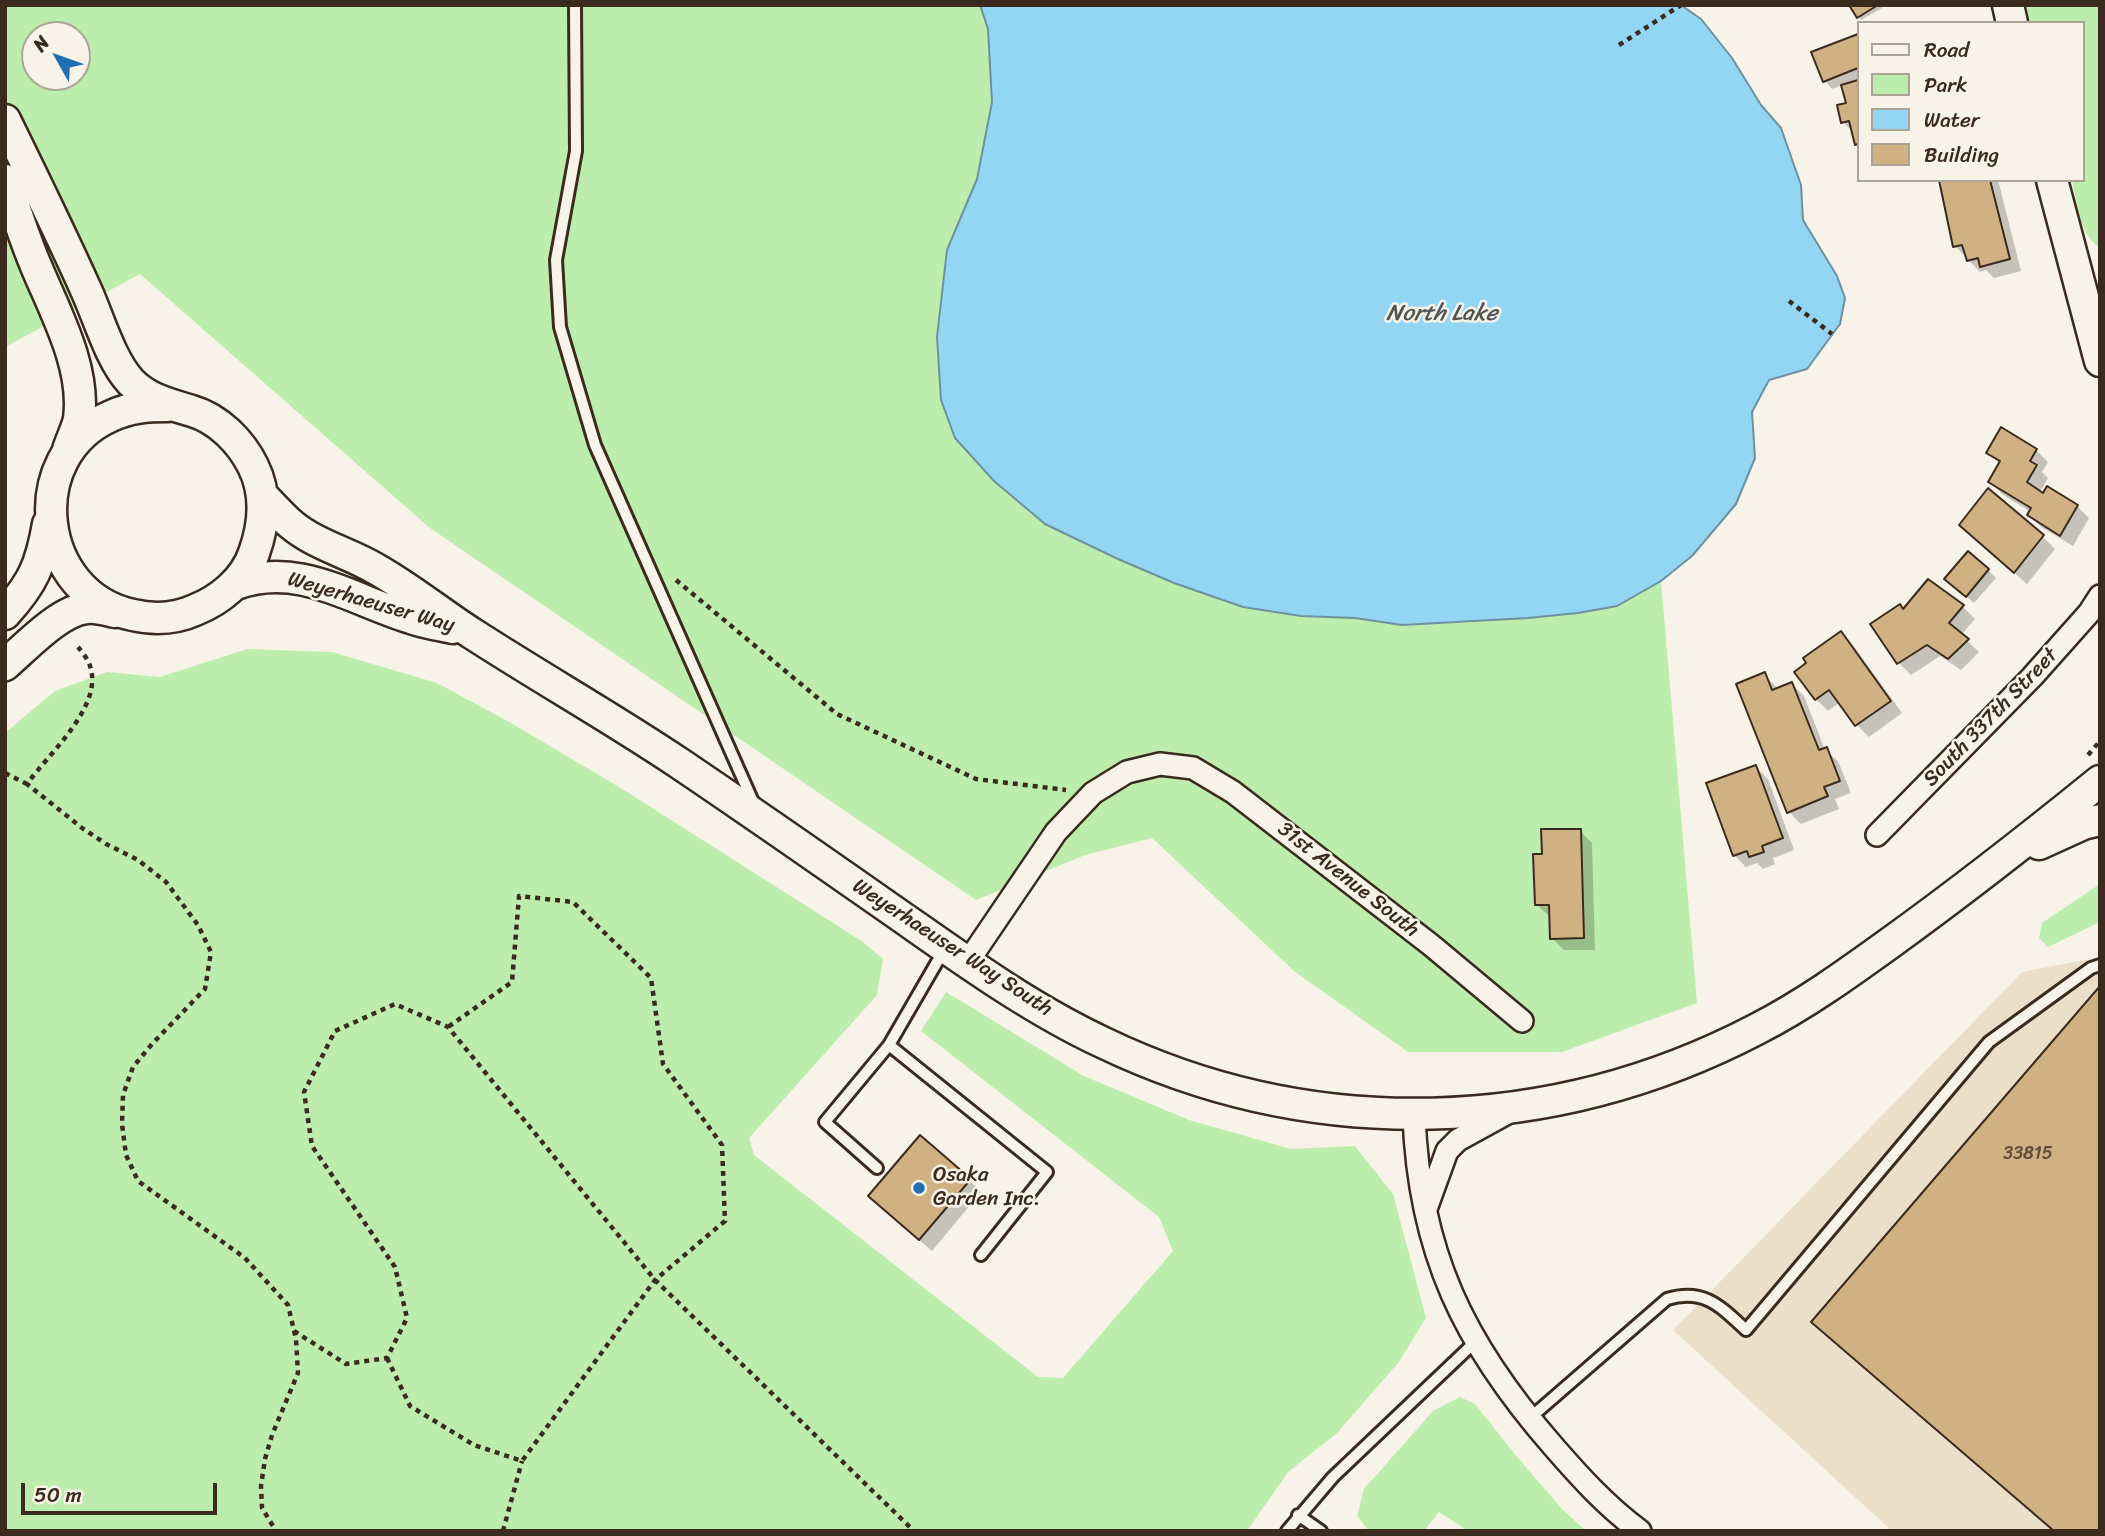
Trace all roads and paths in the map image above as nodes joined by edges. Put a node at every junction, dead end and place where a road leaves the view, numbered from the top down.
1 (575, 5) edge
2 (1681, 5) edge
3 (1619, 45) dead end
4 (5, 120) edge
5 (5, 180) edge
6 (2053, 182) edge
7 (1789, 301) dead end
8 (1832, 334) dead end
9 (2100, 361) edge
10 (168, 406) junction
11 (65, 457) junction
12 (262, 495) junction
13 (50, 517) junction
14 (646, 555) junction
15 (236, 584) junction
16 (2100, 596) edge
17 (120, 612) junction
18 (5, 614) edge
19 (468, 632) junction
20 (78, 647) dead end
21 (5, 665) edge
22 (5, 773) edge
23 (2100, 781) edge
24 (27, 783) junction
25 (1093, 793) junction
26 (761, 820) junction
27 (2100, 820) edge
28 (1877, 835) dead end
29 (2001, 862) junction
30 (956, 956) junction
31 (2100, 965) edge
32 (1522, 1021) dead end
33 (448, 1027) junction
34 (889, 1045) junction
35 (1518, 1107) junction
36 (1414, 1116) junction
37 (877, 1168) dead end
38 (1424, 1214) junction
39 (981, 1255) dead end
40 (655, 1280) junction
41 (294, 1331) junction
42 (1475, 1342) junction
43 (387, 1358) junction
44 (1530, 1418) junction
45 (522, 1461) junction
46 (1298, 1515) junction
47 (276, 1531) edge
48 (503, 1531) edge
49 (914, 1531) edge
50 (1287, 1531) edge
51 (1321, 1531) edge
52 (1640, 1531) edge

1 - 14 lane
2 - 3 path
4 - 10 street
5 - 11 street
6 - 9 street
7 - 8 path
10 - 11 street
10 - 12 street
11 - 13 street
12 - 15 street
12 - 19 street, Weyerhaeuser Way
13 - 17 street
13 - 18 street
14 - 25 path
14 - 26 lane
15 - 17 street
15 - 19 street, Weyerhaeuser Way
16 - 28 street, South 337th Street
17 - 21 street
19 - 26 street, Weyerhaeuser Way South
20 - 24 path
22 - 24 path
23 - 29 street, Weyerhaeuser Way South
24 - 41 path
25 - 30 street
25 - 32 street, 31st Avenue South
26 - 30 street, Weyerhaeuser Way South
27 - 29 street, Weyerhaeuser Way South
29 - 35 street, Weyerhaeuser Way South
30 - 34 lane
30 - 36 street, Weyerhaeuser Way South
31 - 44 lane
33 - 40 path
33 - 40 path
33 - 43 path
34 - 37 lane
34 - 39 lane
35 - 36 street, Weyerhaeuser Way South
35 - 38 street
36 - 38 street
38 - 42 street
40 - 45 path
40 - 49 path
41 - 43 path
41 - 47 path
42 - 44 street
42 - 46 lane
43 - 45 path
44 - 52 street
45 - 48 path
46 - 50 lane
46 - 51 lane

